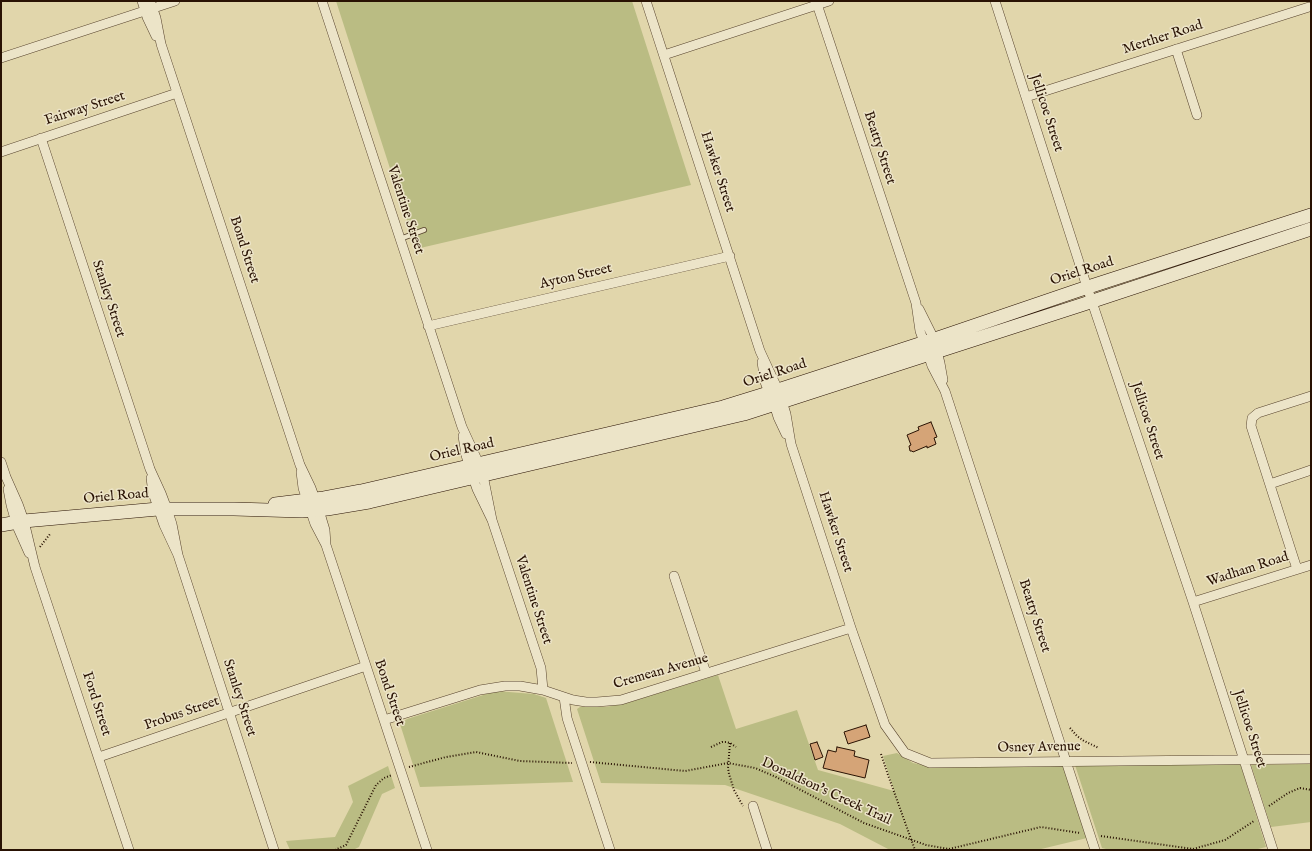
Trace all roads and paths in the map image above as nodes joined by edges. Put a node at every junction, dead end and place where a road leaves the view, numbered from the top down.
1 (142, 1) edge
2 (175, 1) edge
3 (322, 1) edge
4 (646, 1) edge
5 (829, 1) edge
6 (995, 1) edge
7 (816, 3) edge
8 (149, 7) edge
9 (1309, 7) edge
10 (1176, 49) junction
11 (664, 55) junction
12 (1, 58) edge
13 (177, 93) junction
14 (1026, 97) junction
15 (1197, 115) dead end
16 (41, 138) junction
17 (1, 152) edge
18 (1311, 215) edge
19 (1311, 229) edge
20 (424, 230) dead end
21 (400, 239) junction
22 (730, 256) junction
23 (1087, 287) junction
24 (1092, 302) junction
25 (428, 326) junction
26 (930, 347) junction
27 (1311, 396) edge
28 (776, 397) junction
29 (1, 462) edge
30 (1311, 470) edge
31 (476, 471) junction
32 (1270, 484) junction
33 (313, 505) junction
34 (163, 509) junction
35 (20, 522) junction
36 (1, 525) edge
37 (50, 534) dead end
38 (38, 549) dead end
39 (1311, 565) edge
40 (1297, 569) junction
41 (674, 576) dead end
42 (1193, 602) junction
43 (851, 628) junction
44 (366, 666) junction
45 (706, 673) junction
46 (542, 690) junction
47 (564, 697) junction
48 (230, 713) junction
49 (384, 720) junction
50 (1070, 728) dead end
51 (730, 743) junction
52 (736, 746) dead end
53 (711, 747) dead end
54 (1099, 748) dead end
55 (881, 754) dead end
56 (99, 757) junction
57 (1244, 759) junction
58 (1311, 759) edge
59 (1067, 761) junction
60 (581, 763) junction
61 (729, 764) junction
62 (405, 769) junction
63 (1311, 790) edge
64 (743, 806) dead end
65 (753, 806) dead end
66 (1261, 813) junction
67 (1090, 834) junction
68 (912, 840) junction
69 (129, 850) edge
70 (274, 850) edge
71 (335, 850) edge
72 (427, 850) edge
73 (610, 850) edge
74 (767, 850) edge
75 (915, 850) edge
76 (1095, 850) edge
77 (1273, 850) edge

1 - 8 street, Bond Street
2 - 8 street
3 - 21 street, Valentine Street
4 - 11 street, Hawker Street
5 - 7 street
6 - 14 street, Jellicoe Street
7 - 11 street
7 - 26 street, Beatty Street
8 - 12 street
8 - 13 street, Bond Street
9 - 10 street, Merther Road
10 - 14 street, Merther Road
10 - 15 street
11 - 22 street, Hawker Street
13 - 16 street, Fairway Street
13 - 33 street, Bond Street
14 - 23 street, Jellicoe Street
16 - 17 street, Fairway Street
16 - 34 street, Stanley Street
18 - 23 main road, Oriel Road
19 - 24 main road, Oriel Road
20 - 21 lane
21 - 25 street, Valentine Street
22 - 25 street, Ayton Street
22 - 28 street, Hawker Street
23 - 24 street, Jellicoe Street
23 - 26 main road, Oriel Road
24 - 26 main road, Oriel Road
24 - 42 street, Jellicoe Street
25 - 31 street, Valentine Street
26 - 28 main road, Oriel Road
26 - 59 street, Beatty Street
27 - 32 street
28 - 31 main road, Oriel Road
28 - 43 street, Hawker Street
29 - 35 street, Ford Street
30 - 32 street
31 - 33 main road, Oriel Road
31 - 46 street, Valentine Street
32 - 40 street
33 - 34 main road, Oriel Road
33 - 44 street, Bond Street
34 - 35 main road, Oriel Road
34 - 48 street, Stanley Street
35 - 36 main road, Oriel Road
35 - 56 street, Ford Street
37 - 38 path
39 - 40 street, Wadham Road
40 - 42 street, Wadham Road
41 - 45 street
42 - 57 street, Jellicoe Street
43 - 45 street, Cremean Avenue
43 - 59 street, Osney Avenue
44 - 48 street, Probus Street
44 - 49 street, Bond Street
45 - 47 street, Cremean Avenue
46 - 47 street, Cremean Avenue
46 - 49 street, Cremean Avenue
47 - 60 street
48 - 56 street, Probus Street
48 - 70 street, Stanley Street
49 - 62 street, Bond Street
50 - 54 path
51 - 52 path
51 - 53 path
51 - 61 path
55 - 68 path
56 - 69 street, Ford Street
57 - 58 street, Osney Avenue
57 - 59 street, Osney Avenue
57 - 66 street, Jellicoe Street
59 - 67 street, Beatty Street
60 - 61 path, Donaldson's Creek Trail
60 - 62 path, Donaldson's Creek Trail
60 - 73 street
61 - 64 path
61 - 68 path, Donaldson's Creek Trail
62 - 71 path, Donaldson's Creek Trail
62 - 72 street, Bond Street
63 - 66 path, Donaldson's Creek Trail
65 - 74 street
66 - 67 path, Donaldson's Creek Trail
66 - 77 street, Jellicoe Street
67 - 68 path, Donaldson's Creek Trail
67 - 76 street, Beatty Street
68 - 75 path

